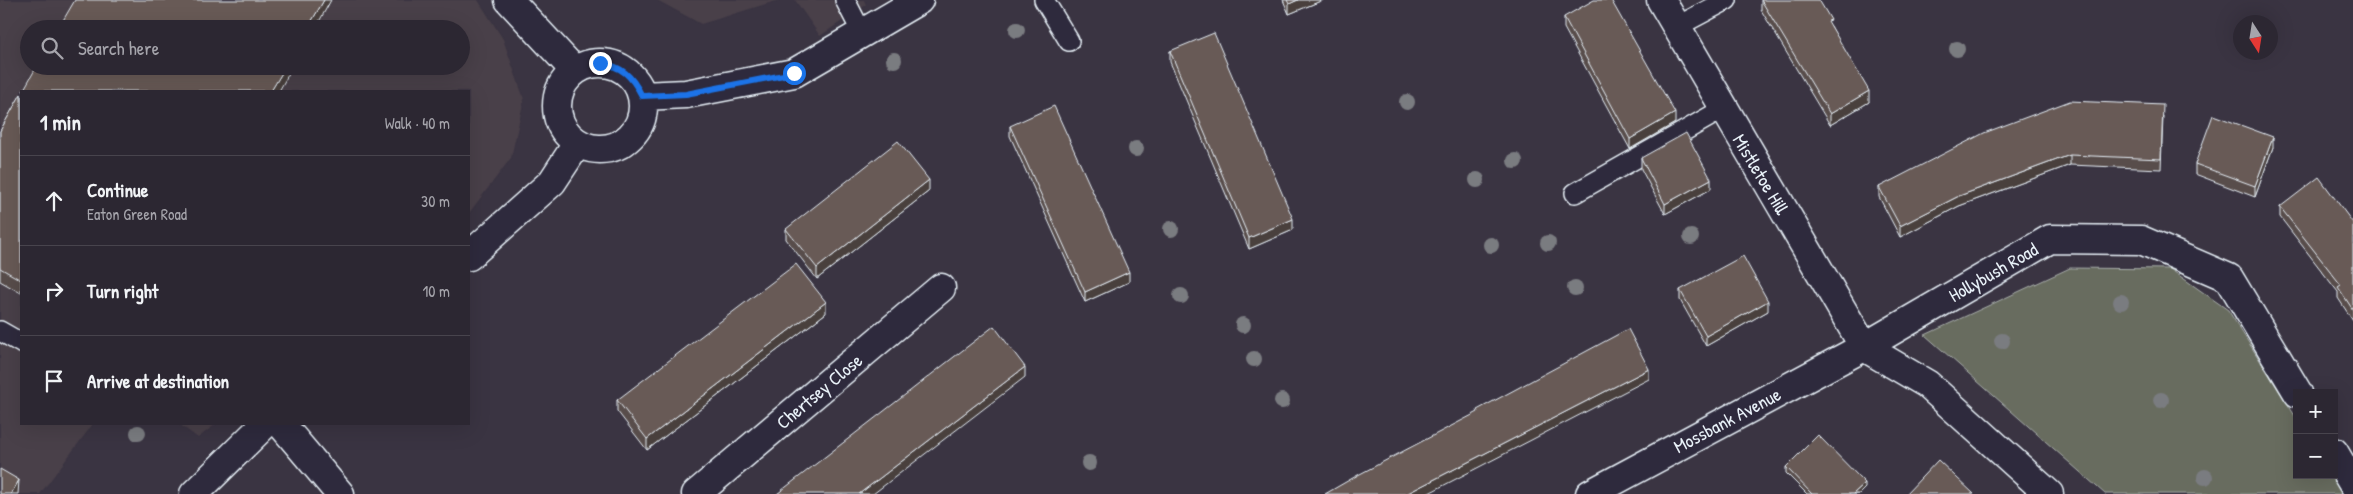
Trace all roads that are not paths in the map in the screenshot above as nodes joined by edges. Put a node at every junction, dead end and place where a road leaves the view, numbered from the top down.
1 (510, 0) edge
2 (845, 0) edge
3 (919, 0) edge
4 (1044, 0) edge
5 (1661, 0) edge
6 (1727, 0) edge
7 (1676, 27) junction
8 (862, 33) junction
9 (1069, 41) dead end
10 (575, 71) junction
11 (642, 96) junction
12 (1723, 109) junction
13 (577, 144) junction
14 (1574, 193) dead end
15 (470, 255) edge
16 (941, 288) dead end
17 (0, 330) edge
18 (20, 342) edge
19 (1864, 347) junction
20 (2296, 389) edge
21 (264, 425) edge
22 (282, 425) edge
23 (2338, 459) edge
24 (2353, 484) edge
25 (194, 494) edge
26 (340, 494) edge
27 (696, 494) edge
28 (1590, 494) edge
29 (2049, 494) edge

1 - 10 street
2 - 8 lane
3 - 8 street
4 - 9 lane
5 - 7 street, Mistletoe Hill
6 - 7 lane
7 - 12 street, Mistletoe Hill
8 - 11 street
10 - 11 street
10 - 13 street
11 - 13 street
12 - 14 lane
12 - 19 street, Mistletoe Hill
13 - 15 street
16 - 27 street, Chertsey Close
17 - 18 lane
19 - 20 street, Hollybush Road
19 - 28 street, Mossbank Avenue
19 - 29 street
21 - 25 street
22 - 26 street
23 - 24 street

